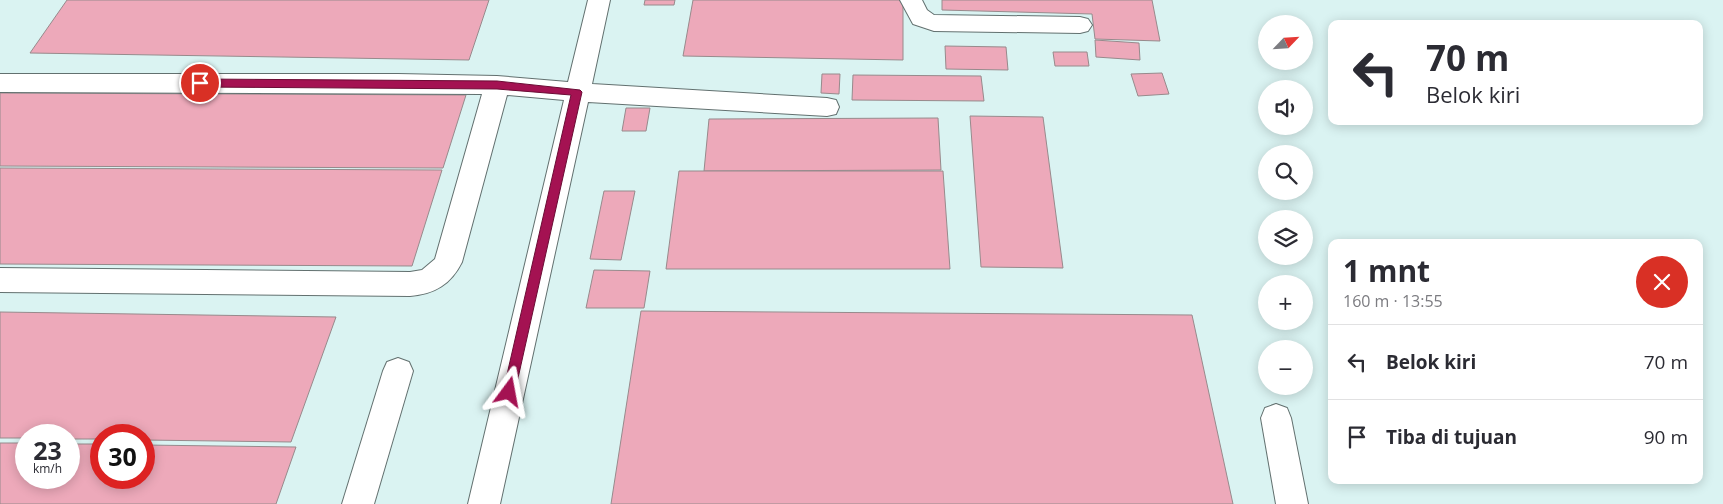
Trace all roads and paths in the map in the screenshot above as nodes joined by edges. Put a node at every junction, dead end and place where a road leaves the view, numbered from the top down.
1 (599, 0) edge
2 (911, 0) edge
3 (1080, 25) dead end
4 (0, 83) edge
5 (497, 85) junction
6 (577, 92) junction
7 (827, 108) dead end
8 (0, 280) edge
9 (398, 370) dead end
10 (1276, 418) dead end
11 (358, 504) edge
12 (484, 504) edge
13 (1292, 504) edge

1 - 6 street
2 - 3 street
4 - 5 street
5 - 6 street
5 - 8 street
6 - 7 street
6 - 12 street
9 - 11 street
10 - 13 street

